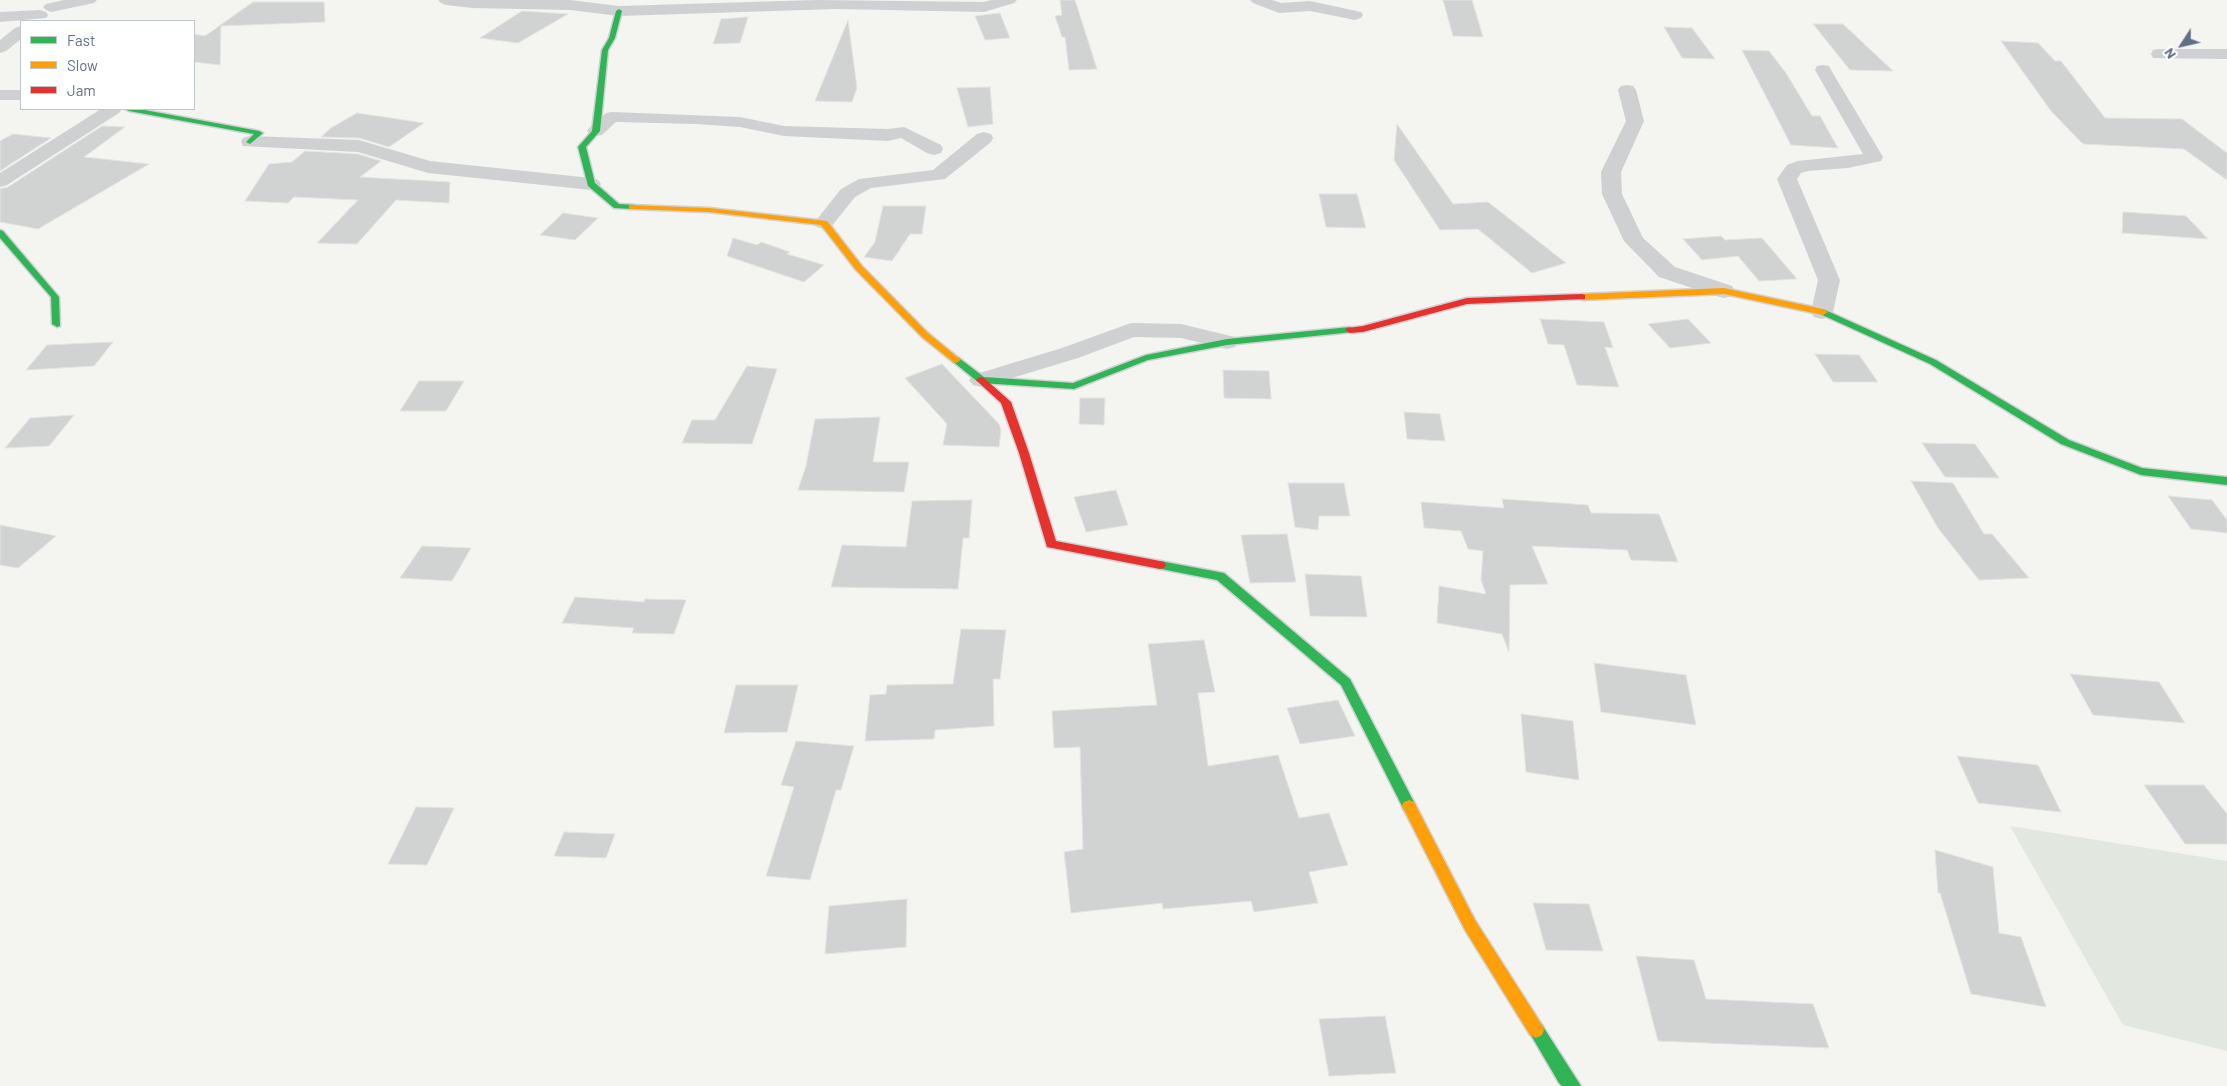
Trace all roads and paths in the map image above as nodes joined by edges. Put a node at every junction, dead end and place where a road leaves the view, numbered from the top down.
1 (88, 0) edge
2 (446, 0) edge
3 (1009, 0) edge
4 (1258, 0) edge
5 (619, 10) junction
6 (46, 11) edge
7 (1355, 15) dead end
8 (0, 17) edge
9 (20, 31) edge
10 (0, 48) edge
11 (2159, 54) dead end
12 (2227, 54) edge
13 (1823, 70) dead end
14 (1628, 90) dead end
15 (0, 94) edge
16 (20, 95) edge
17 (111, 110) edge
18 (134, 110) edge
19 (596, 131) junction
20 (984, 138) dead end
21 (250, 142) joint
22 (934, 149) dead end
23 (0, 182) edge
24 (590, 184) junction
25 (824, 223) junction
26 (0, 233) edge
27 (1724, 291) junction
28 (1822, 312) junction
29 (57, 324) dead end
30 (1227, 342) junction
31 (981, 380) junction
32 (2227, 481) edge
33 (1573, 1086) edge

1 - 6 street
2 - 5 street
3 - 5 street
4 - 7 street
5 - 19 street
6 - 8 street
9 - 10 street
11 - 12 street
13 - 28 street
14 - 27 street
15 - 16 street
17 - 23 street
18 - 21 street
19 - 22 street
19 - 24 street
20 - 25 street
21 - 24 street
24 - 25 street
25 - 31 street
26 - 29 street
27 - 28 street
27 - 30 street
28 - 32 street
30 - 31 street
30 - 31 street
31 - 33 street

